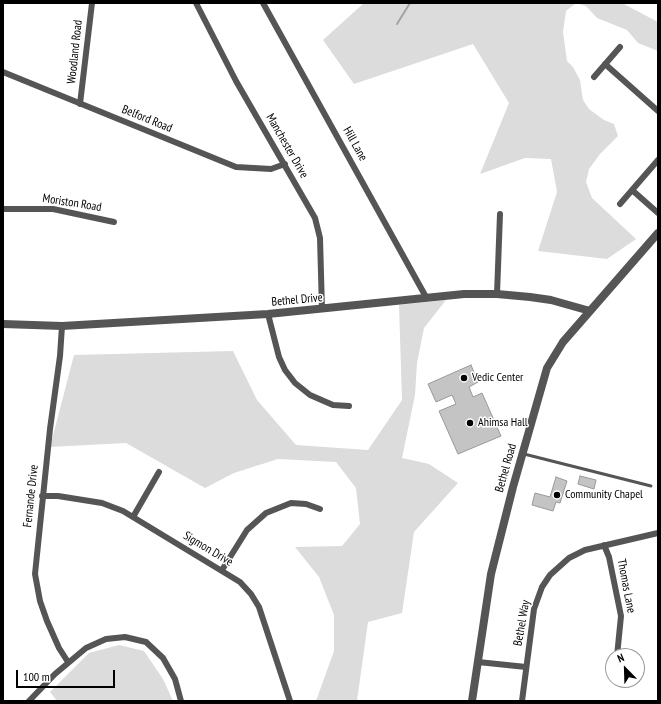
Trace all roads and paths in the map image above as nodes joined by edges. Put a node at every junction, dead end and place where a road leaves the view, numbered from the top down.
1 (92, 3) edge
2 (196, 3) edge
3 (263, 3) edge
4 (620, 47) dead end
5 (605, 64) junction
6 (3, 72) edge
7 (594, 77) dead end
8 (80, 104) junction
9 (658, 111) edge
10 (658, 160) edge
11 (285, 164) junction
12 (632, 190) junction
13 (620, 204) dead end
14 (3, 209) edge
15 (658, 213) edge
16 (500, 214) dead end
17 (114, 222) dead end
18 (658, 233) edge
19 (497, 294) junction
20 (426, 297) junction
21 (322, 309) junction
22 (590, 311) junction
23 (268, 314) junction
24 (3, 324) edge
25 (62, 326) junction
26 (349, 406) dead end
27 (522, 454) junction
28 (159, 472) dead end
29 (650, 486) dead end
30 (42, 496) junction
31 (320, 509) dead end
32 (133, 517) junction
33 (658, 533) edge
34 (604, 544) junction
35 (222, 570) junction
36 (618, 648) edge
37 (68, 662) junction
38 (478, 662) junction
39 (526, 667) junction
40 (29, 701) edge
41 (181, 701) edge
42 (290, 701) edge
43 (472, 701) edge
44 (522, 701) edge

1 - 8 street, Woodland Road
2 - 11 street, Manchester Drive
3 - 20 street, Hill Lane
4 - 5 street
5 - 7 street
5 - 9 street
6 - 8 street, Belford Road
8 - 11 street, Belford Road
10 - 12 street
11 - 21 street, Manchester Drive
12 - 13 street
12 - 15 street
14 - 17 street, Moriston Road
16 - 19 street
18 - 22 street, Bethel Road
19 - 20 street, Bethel Drive
19 - 22 street, Bethel Drive
20 - 21 street, Bethel Drive
21 - 23 street, Bethel Drive
22 - 27 street, Bethel Road
23 - 25 street, Bethel Drive
23 - 26 street
24 - 25 street, Bethel Drive
25 - 30 street, Fernande Drive
27 - 29 lane
27 - 38 street, Bethel Road
28 - 32 street
30 - 32 street, Sigmon Drive
30 - 37 street, Fernande Drive
31 - 35 street
32 - 35 street, Sigmon Drive
33 - 34 street, Bethel Way
34 - 36 street, Thomas Lane
34 - 39 street, Bethel Way
35 - 42 street, Sigmon Drive
37 - 40 street
37 - 41 street
38 - 39 street
38 - 43 street, Bethel Road
39 - 44 street, Bethel Way

